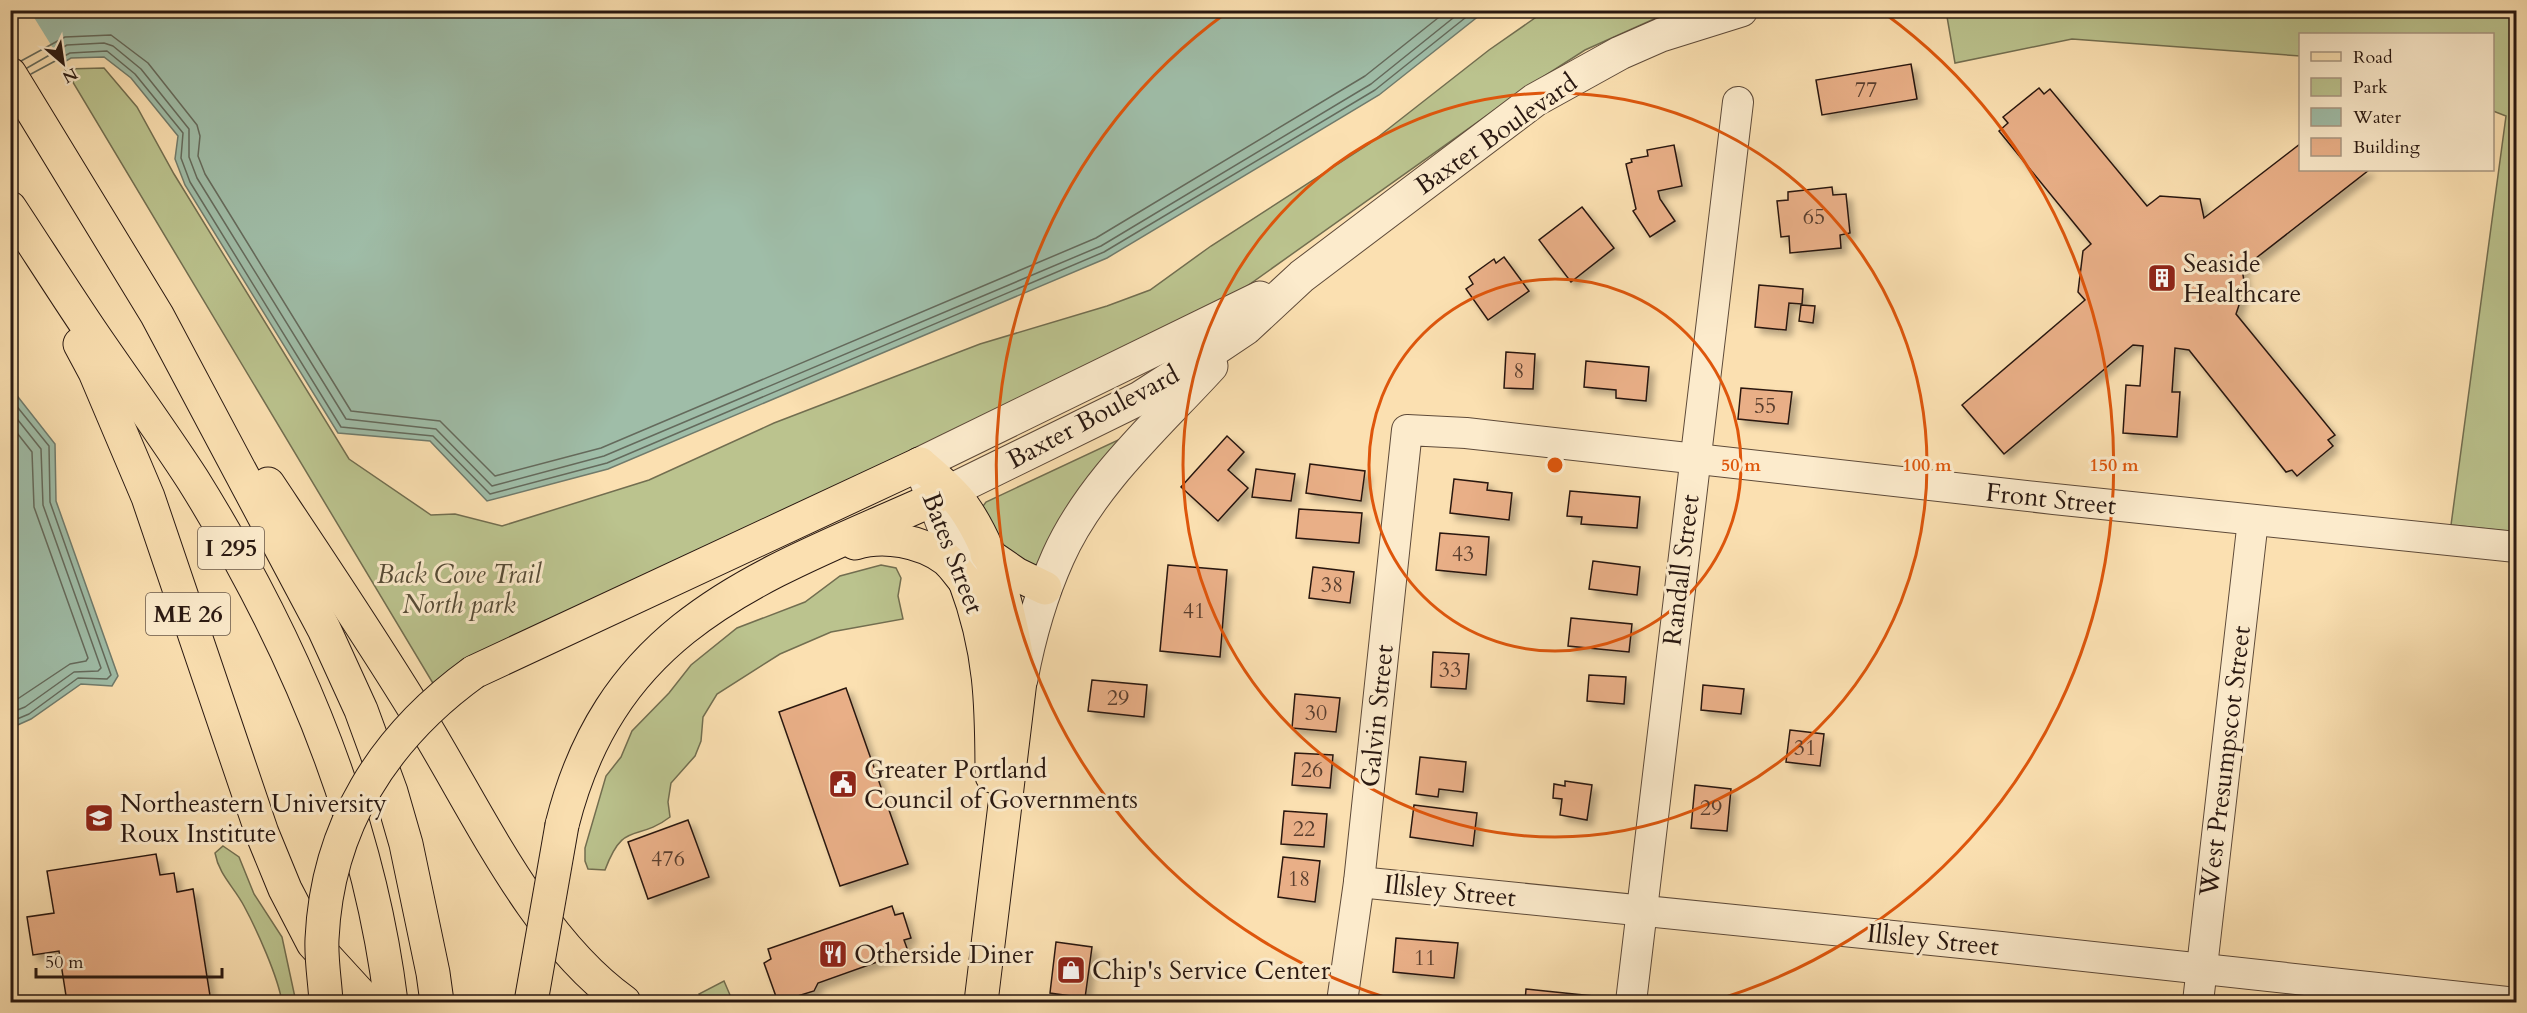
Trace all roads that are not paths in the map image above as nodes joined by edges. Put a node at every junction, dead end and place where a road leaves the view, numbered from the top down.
1 (1741, 10) edge
2 (10, 74) edge
3 (1738, 102) dead end
4 (10, 208) edge
5 (10, 219) edge
6 (1302, 276) junction
7 (157, 315) junction
8 (1246, 328) junction
9 (1407, 430) joint
10 (1694, 460) junction
11 (920, 464) junction
12 (941, 496) junction
13 (2253, 520) junction
14 (2517, 547) edge
15 (987, 554) junction
16 (796, 561) junction
17 (964, 581) junction
18 (1045, 588) junction
19 (1020, 681) junction
20 (1359, 882) junction
21 (993, 889) junction
22 (1641, 910) junction
23 (2201, 970) junction
24 (435, 988) edge
25 (326, 1002) edge
26 (367, 1002) edge
27 (391, 1002) edge
28 (531, 1002) edge
29 (624, 1002) edge
30 (981, 1002) edge
31 (1342, 1002) edge
32 (1631, 1002) edge
33 (2198, 1002) edge
34 (2507, 1002) edge

1 - 6 street, Baxter Boulevard
2 - 7 main road, I 295
3 - 10 street, Randall Street
4 - 27 main road, I 295
5 - 26 main road, ME 26
6 - 8 street, Baxter Boulevard
6 - 11 street, Baxter Boulevard
7 - 24 main road, I 295
7 - 29 main road
8 - 12 street, Baxter Boulevard
8 - 18 street, Bates Street
9 - 10 street, Front Street
9 - 20 street, Galvin Street
10 - 13 street, Front Street
10 - 22 street, Randall Street
11 - 12 street, Bates Street
11 - 25 main road, bridge
12 - 15 main road, Bates Street
12 - 16 main road
12 - 17 street, Bates Street
13 - 14 street, Front Street
13 - 23 street, West Presumpscot Street
15 - 18 main road
15 - 19 main road, Bates Street
16 - 17 main road
16 - 28 main road, bridge
17 - 21 main road, Bates Street
18 - 19 street, Bates Street
19 - 21 main road, Bates Street
20 - 22 street, Illsley Street
20 - 31 street, Galvin Street
21 - 30 main road, Bates Street
22 - 23 street, Illsley Street
22 - 32 street, Randall Street
23 - 33 street, West Presumpscot Street
23 - 34 street, Illsley Street

